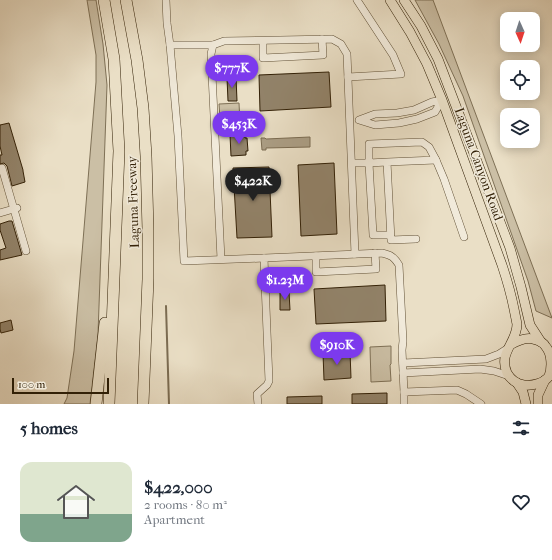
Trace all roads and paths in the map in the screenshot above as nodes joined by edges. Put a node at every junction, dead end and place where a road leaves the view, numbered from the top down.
1 (104, 0) edge
2 (126, 0) edge
3 (166, 0) edge
4 (357, 0) edge
5 (390, 0) edge
6 (404, 0) edge
7 (322, 39) junction
8 (262, 40) junction
9 (170, 45) junction
10 (213, 45) junction
11 (348, 77) junction
12 (450, 92) junction
13 (442, 100) junction
14 (350, 120) junction
15 (359, 120) junction
16 (436, 160) junction
17 (387, 162) junction
18 (352, 163) junction
19 (369, 163) junction
20 (2, 168) dead end
21 (16, 209) junction
22 (0, 213) edge
23 (115, 226) junction
24 (390, 235) junction
25 (464, 237) dead end
26 (416, 239) dead end
27 (26, 251) dead end
28 (375, 253) junction
29 (355, 254) junction
30 (316, 256) junction
31 (264, 258) junction
32 (221, 260) junction
33 (547, 346) edge
34 (509, 347) junction
35 (403, 364) junction
36 (144, 368) junction
37 (403, 373) junction
38 (509, 376) junction
39 (549, 376) edge
40 (517, 383) junction
41 (404, 392) junction
42 (96, 404) edge
43 (109, 404) edge
44 (143, 404) edge
45 (149, 404) edge
46 (258, 404) edge
47 (404, 404) edge
48 (481, 404) edge
49 (526, 404) edge
50 (538, 404) edge

1 - 23 highway, Laguna Freeway
2 - 36 highway, Laguna Freeway
3 - 9 street
4 - 11 street
5 - 13 main road, Laguna Canyon Road
6 - 12 main road, Laguna Canyon Road
7 - 8 street
7 - 8 street
7 - 11 street
8 - 10 street
9 - 10 street
9 - 32 street
10 - 32 street
11 - 14 street
12 - 13 main road
12 - 33 main road, Laguna Canyon Road
13 - 15 street
13 - 15 street
13 - 34 main road, Laguna Canyon Road
14 - 15 street
14 - 18 street
16 - 17 street
16 - 19 street
16 - 25 street
17 - 19 street
17 - 24 street
18 - 19 street
18 - 29 street
19 - 24 street
20 - 21 street
21 - 22 street
21 - 27 street
23 - 42 highway
23 - 43 highway, Laguna Freeway
24 - 26 street
28 - 29 street
28 - 30 street
28 - 35 street
29 - 30 street
30 - 31 street
31 - 32 street
31 - 46 street
33 - 34 main road
33 - 39 main road
34 - 35 street
34 - 38 main road
35 - 37 street
36 - 44 highway, Laguna Freeway
36 - 45 highway
37 - 38 street
37 - 41 street
38 - 40 main road
39 - 40 main road
39 - 50 main road
40 - 49 main road
41 - 47 street
41 - 48 street

